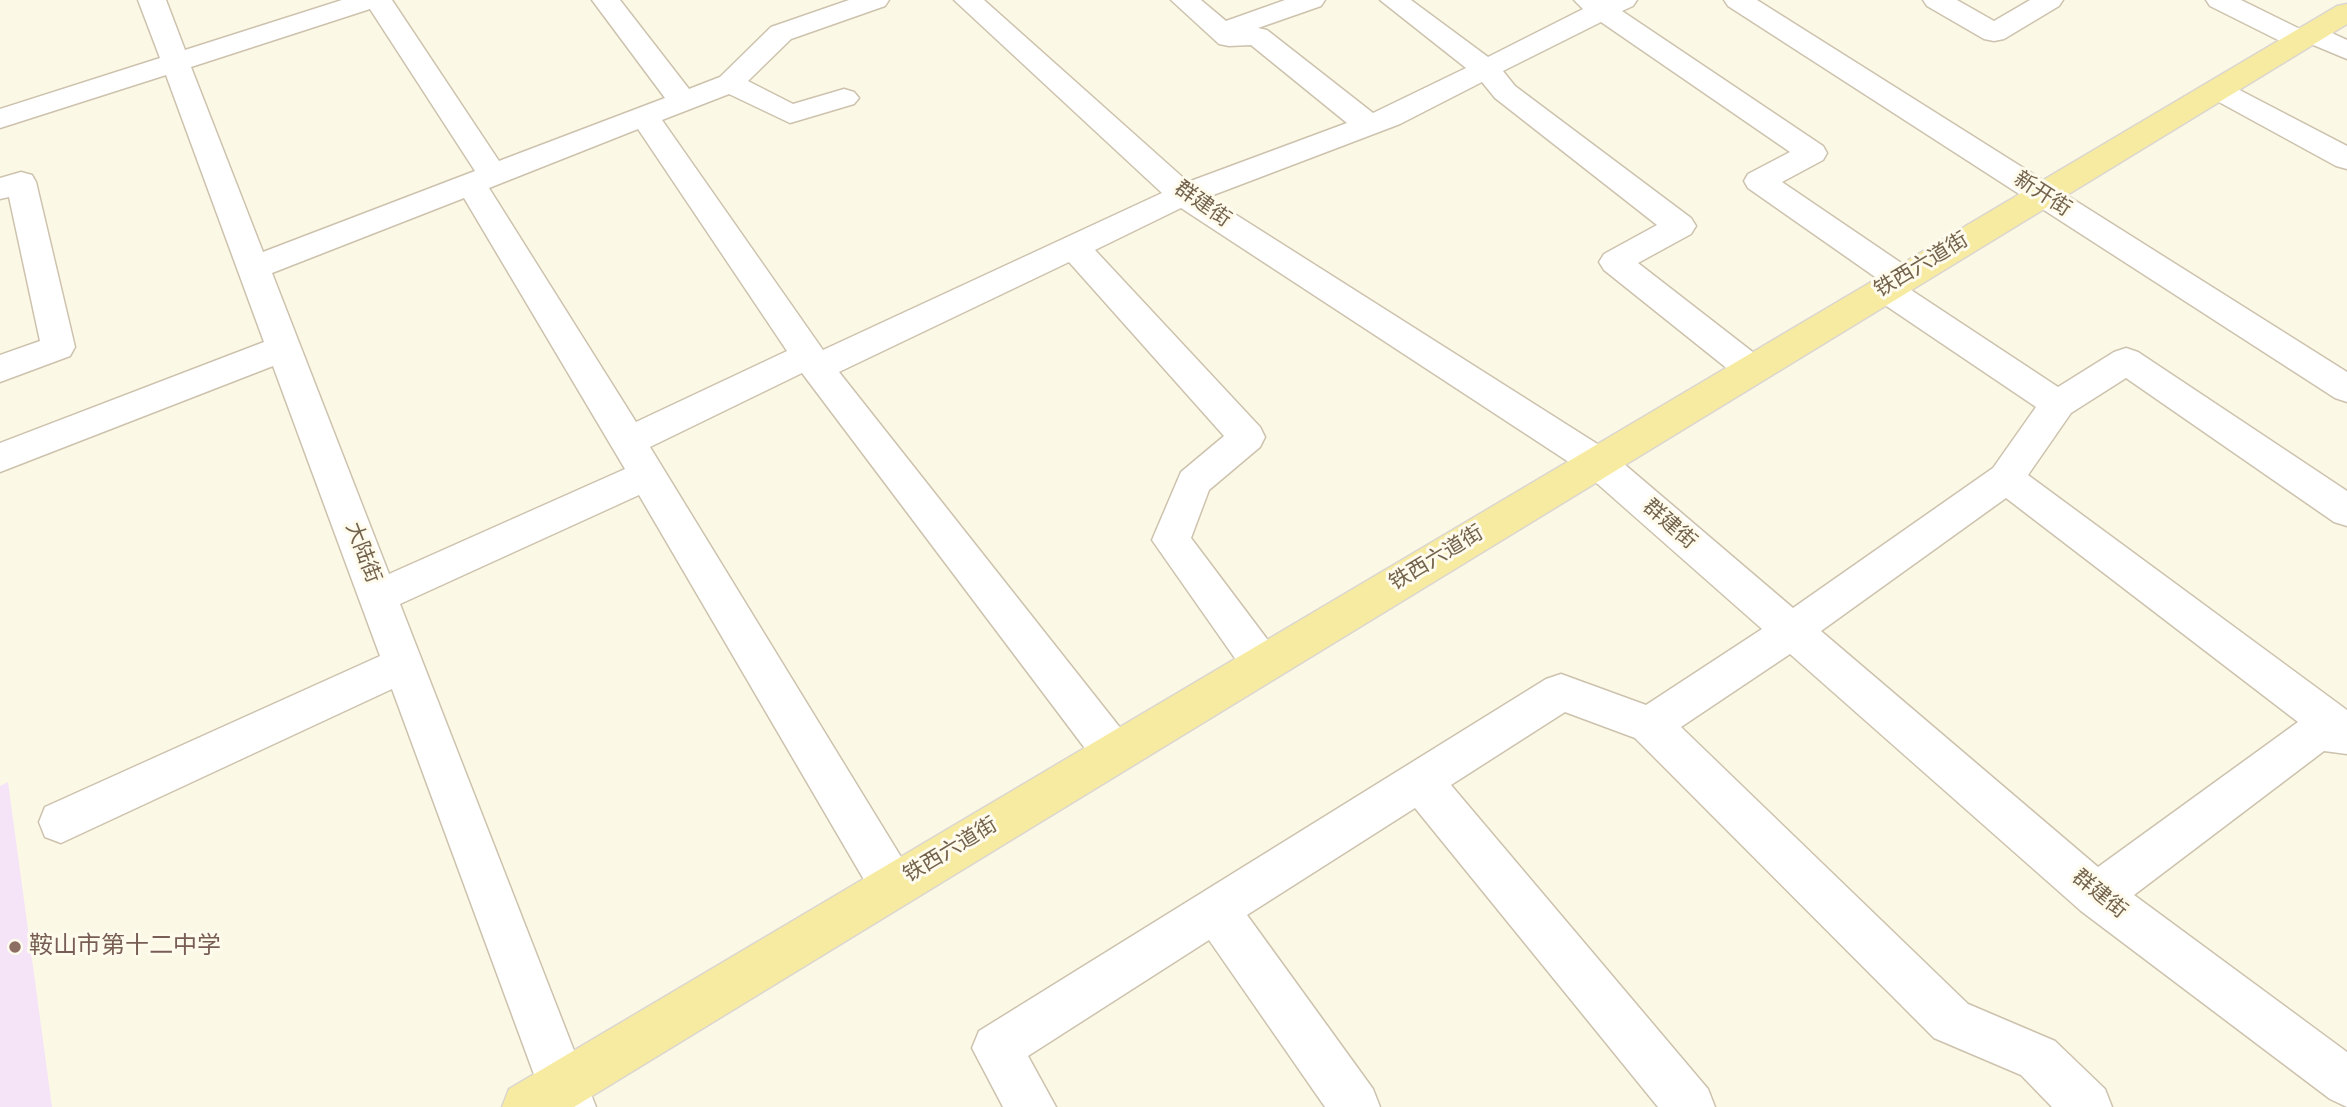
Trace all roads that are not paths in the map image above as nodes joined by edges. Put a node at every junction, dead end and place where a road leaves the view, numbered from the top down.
1 (152, 0) edge
2 (369, 0) edge
3 (379, 0) edge
4 (606, 0) edge
5 (790, 0) edge
6 (875, 0) edge
7 (968, 0) edge
8 (1185, 0) edge
9 (1311, 0) edge
10 (1394, 0) edge
11 (1937, 0) edge
12 (2049, 0) edge
13 (2220, 0) edge
14 (1749, 2) edge
15 (1604, 3) edge
16 (2347, 12) edge
17 (811, 23) junction
18 (1222, 32) junction
19 (2305, 37) junction
20 (2347, 51) edge
21 (176, 64) junction
22 (1486, 69) junction
23 (730, 83) junction
24 (2218, 90) junction
25 (844, 98) dead end
26 (683, 101) junction
27 (644, 116) junction
28 (0, 119) edge
29 (1369, 125) junction
30 (2347, 159) edge
31 (482, 179) junction
32 (0, 189) edge
33 (1183, 195) junction
34 (2042, 195) junction
35 (1074, 247) junction
36 (254, 268) junction
37 (1893, 284) junction
38 (284, 348) junction
39 (813, 362) junction
40 (0, 369) edge
41 (1751, 369) junction
42 (2347, 389) edge
43 (2058, 404) junction
44 (0, 458) edge
45 (638, 458) junction
46 (1597, 462) junction
47 (2006, 478) junction
48 (2347, 510) edge
49 (378, 596) junction
50 (1791, 631) junction
51 (404, 664) junction
52 (1262, 664) junction
53 (1650, 725) junction
54 (2346, 734) edge
55 (1114, 753) junction
56 (1420, 781) junction
57 (61, 822) dead end
58 (893, 886) junction
59 (2097, 895) junction
60 (1216, 910) junction
61 (2347, 1082) edge
62 (568, 1096) edge
63 (527, 1107) edge
64 (1031, 1107) edge
65 (1355, 1107) edge
66 (1690, 1107) edge
67 (2087, 1107) edge

1 - 21 street, 大陆街
2 - 21 street
3 - 31 street
4 - 26 street
5 - 17 street
6 - 17 street
7 - 33 street, 群建街
8 - 18 street
9 - 18 street
10 - 22 street
11 - 12 street
13 - 19 street
14 - 34 street, 新开街
15 - 22 street
15 - 37 street
16 - 19 main road, 铁西六道街
17 - 23 street
18 - 29 street
19 - 20 street
19 - 24 main road, 铁西六道街
21 - 28 street
21 - 36 street, 大陆街
22 - 29 street
22 - 41 street
23 - 25 street
23 - 26 street
24 - 30 street
24 - 34 main road, 铁西六道街
26 - 27 street
27 - 31 street
27 - 39 street
29 - 33 street
31 - 36 street
31 - 45 street
32 - 40 street
33 - 35 street
33 - 46 street, 群建街
34 - 37 main road, 铁西六道街
34 - 42 street, 新开街
35 - 39 street
35 - 52 street
36 - 38 street, 大陆街
37 - 41 main road, 铁西六道街
37 - 43 street
38 - 44 street
38 - 49 street, 大陆街
39 - 45 street
39 - 55 street
41 - 46 main road, 铁西六道街
43 - 47 street
43 - 48 street
45 - 49 street
45 - 58 street
46 - 50 street, 群建街
46 - 52 main road, 铁西六道街
47 - 50 street
47 - 54 street
49 - 51 street, 大陆街
50 - 53 street
50 - 59 street, 群建街
51 - 57 street
51 - 62 street, 大陆街
52 - 55 main road, 铁西六道街
53 - 56 street
53 - 67 street
54 - 59 street
55 - 58 main road, 铁西六道街
56 - 60 street
56 - 66 street
58 - 62 main road, 铁西六道街
59 - 61 street, 群建街
60 - 64 street
60 - 65 street
62 - 63 main road, 铁西六道街

